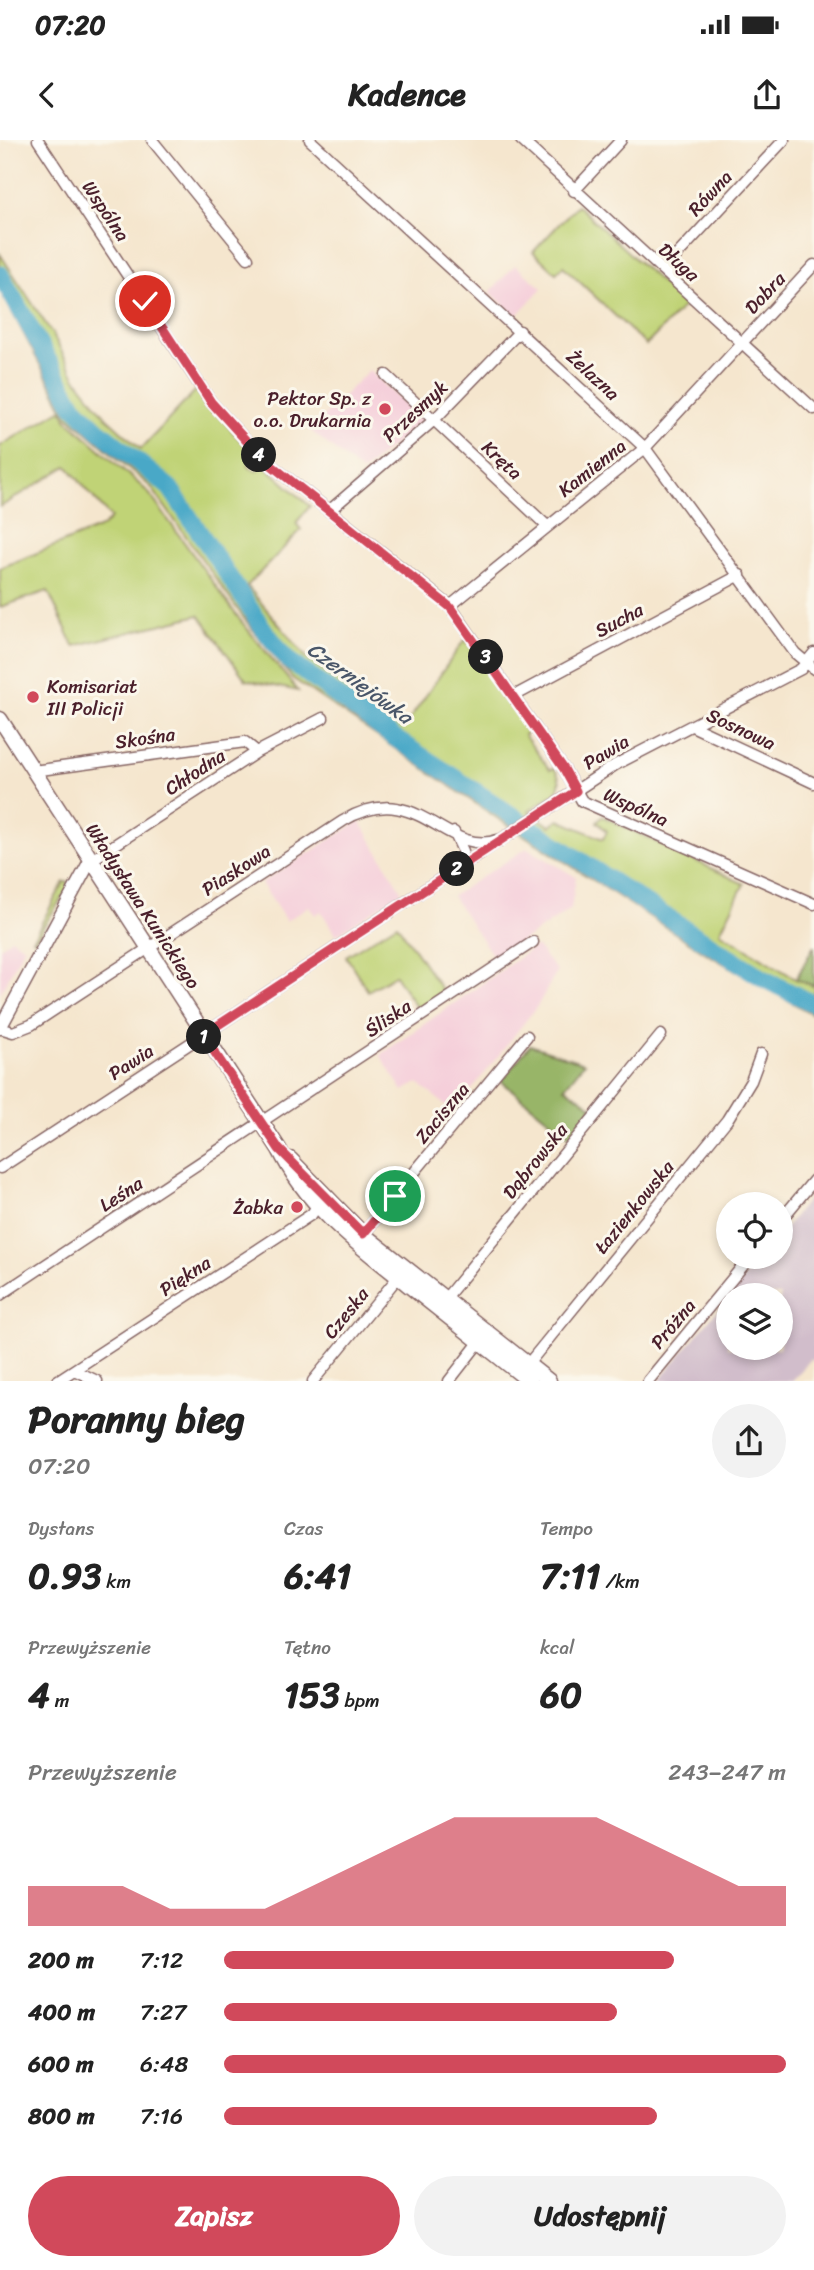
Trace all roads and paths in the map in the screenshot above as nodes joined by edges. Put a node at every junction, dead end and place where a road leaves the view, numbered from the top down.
1 (38, 140) edge
2 (152, 140) edge
3 (310, 140) edge
4 (521, 140) edge
5 (621, 140) edge
6 (784, 140) edge
7 (575, 191) junction
8 (248, 258) dead end
9 (814, 265) edge
10 (663, 270) junction
11 (520, 331) junction
12 (742, 344) junction
13 (386, 375) dead end
14 (814, 409) edge
15 (434, 419) junction
16 (645, 448) junction
17 (329, 511) junction
18 (547, 526) junction
19 (740, 575) junction
20 (450, 607) junction
21 (814, 653) edge
22 (810, 666) edge
23 (514, 695) junction
24 (323, 718) dead end
25 (0, 719) edge
26 (692, 726) junction
27 (257, 752) junction
28 (33, 771) junction
29 (814, 783) edge
30 (576, 791) junction
31 (454, 832) junction
32 (507, 836) junction
33 (90, 861) junction
34 (456, 870) junction
35 (814, 904) edge
36 (533, 942) dead end
37 (147, 948) junction
38 (0, 1028) edge
39 (203, 1035) junction
40 (661, 1035) dead end
41 (527, 1036) dead end
42 (761, 1054) dead end
43 (262, 1123) junction
44 (0, 1168) edge
45 (814, 1181) edge
46 (319, 1200) junction
47 (793, 1206) edge
48 (360, 1239) junction
49 (740, 1269) edge
50 (405, 1276) junction
51 (0, 1294) edge
52 (440, 1304) junction
53 (483, 1337) junction
54 (74, 1370) junction
55 (526, 1373) edge
56 (57, 1381) edge
57 (97, 1381) edge
58 (313, 1381) edge
59 (449, 1381) edge
60 (549, 1381) edge
61 (648, 1381) edge

1 - 17 street, Wspólna
2 - 8 street
3 - 11 street, Żelazna
4 - 7 street, Długa
5 - 7 street
6 - 10 street, Równa
7 - 10 street, Długa
9 - 12 street, Dobra
10 - 12 street, Długa
11 - 15 street, Przesmyk
11 - 16 street, Żelazna
12 - 14 street, Długa
12 - 16 street, Kamienna
13 - 15 street, Kręta
15 - 17 street, Przesmyk
15 - 18 street, Kręta
16 - 18 street, Kamienna
16 - 19 street, Żelazna
17 - 20 street, Wspólna
18 - 20 street, Kamienna
19 - 22 street, Żelazna
19 - 23 street, Sucha
20 - 23 street, Wspólna
21 - 22 street, Pawia
22 - 26 street, Pawia
23 - 30 street, Wspólna
24 - 27 street, Chłodna
25 - 28 main road, Władysława Kunickiego
26 - 29 street, Sosnowa
26 - 30 street, Pawia
27 - 28 street, Skośna
27 - 33 street, Chłodna
28 - 33 main road, Władysława Kunickiego
30 - 32 street, Pawia
30 - 35 street, Wspólna
31 - 32 street, Piaskowa
31 - 34 street
31 - 37 street, Piaskowa
32 - 34 street, Pawia
33 - 37 main road, Władysława Kunickiego
33 - 38 street
34 - 39 street, Pawia
36 - 43 street, Śliska
37 - 38 street, Piaskowa
37 - 39 main road, Władysława Kunickiego
39 - 43 main road, Władysława Kunickiego
39 - 44 street, Pawia
40 - 52 street, Dąbrowska
41 - 48 street, Zaciszna
42 - 55 street, Łazienkowska
43 - 46 main road, Władysława Kunickiego
43 - 51 street, Leśna
45 - 47 street
46 - 48 main road, Władysława Kunickiego
46 - 54 street, Piękna
48 - 50 main road, Władysława Kunickiego
49 - 61 street, Próżna
50 - 52 main road, Władysława Kunickiego
50 - 58 street, Czeska
52 - 53 main road, Władysława Kunickiego
53 - 55 main road, Władysława Kunickiego
53 - 59 street
54 - 56 street, Piękna
54 - 57 street
55 - 60 main road, Władysława Kunickiego

